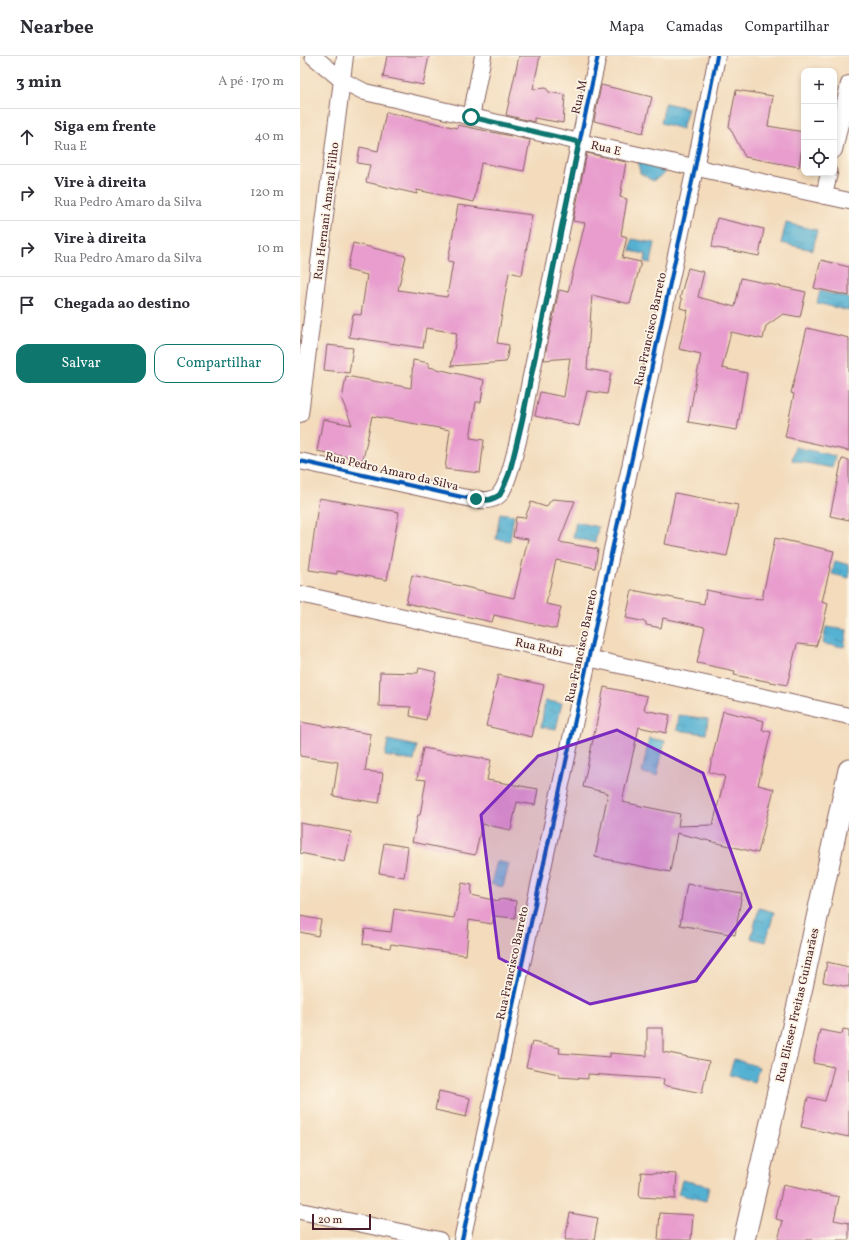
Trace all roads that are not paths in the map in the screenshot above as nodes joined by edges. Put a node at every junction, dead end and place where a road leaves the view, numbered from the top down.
1 (313, 56) edge
2 (345, 56) edge
3 (483, 56) edge
4 (598, 56) edge
5 (717, 56) edge
6 (342, 81) junction
7 (849, 84) edge
8 (471, 117) junction
9 (836, 140) edge
10 (579, 142) junction
11 (695, 168) junction
12 (828, 176) edge
13 (824, 196) junction
14 (849, 200) edge
15 (300, 414) edge
16 (300, 460) edge
17 (300, 594) edge
18 (589, 658) junction
19 (849, 716) edge
20 (849, 770) edge
21 (300, 1211) edge
22 (439, 1240) edge
23 (462, 1240) edge
24 (744, 1240) edge

1 - 6 street, Rua E
2 - 6 street, Rua Hernani Amaral Filho
3 - 8 street
4 - 10 street, Rua M
5 - 11 street, Rua Francisco Barreto
6 - 8 street, Rua E
6 - 15 street, Rua Hernani Amaral Filho
7 - 9 street
8 - 10 street, Rua E
10 - 11 street, Rua E
10 - 16 street, Rua Pedro Amaro da Silva
11 - 13 street, Rua E
11 - 18 street, Rua Francisco Barreto
12 - 13 street
13 - 14 street, Rua E
17 - 18 street, Rua Rubi
18 - 19 street, Rua Rubi
18 - 23 street, Rua Francisco Barreto
20 - 24 street, Rua Elieser Freitas Guimarães
21 - 22 street

